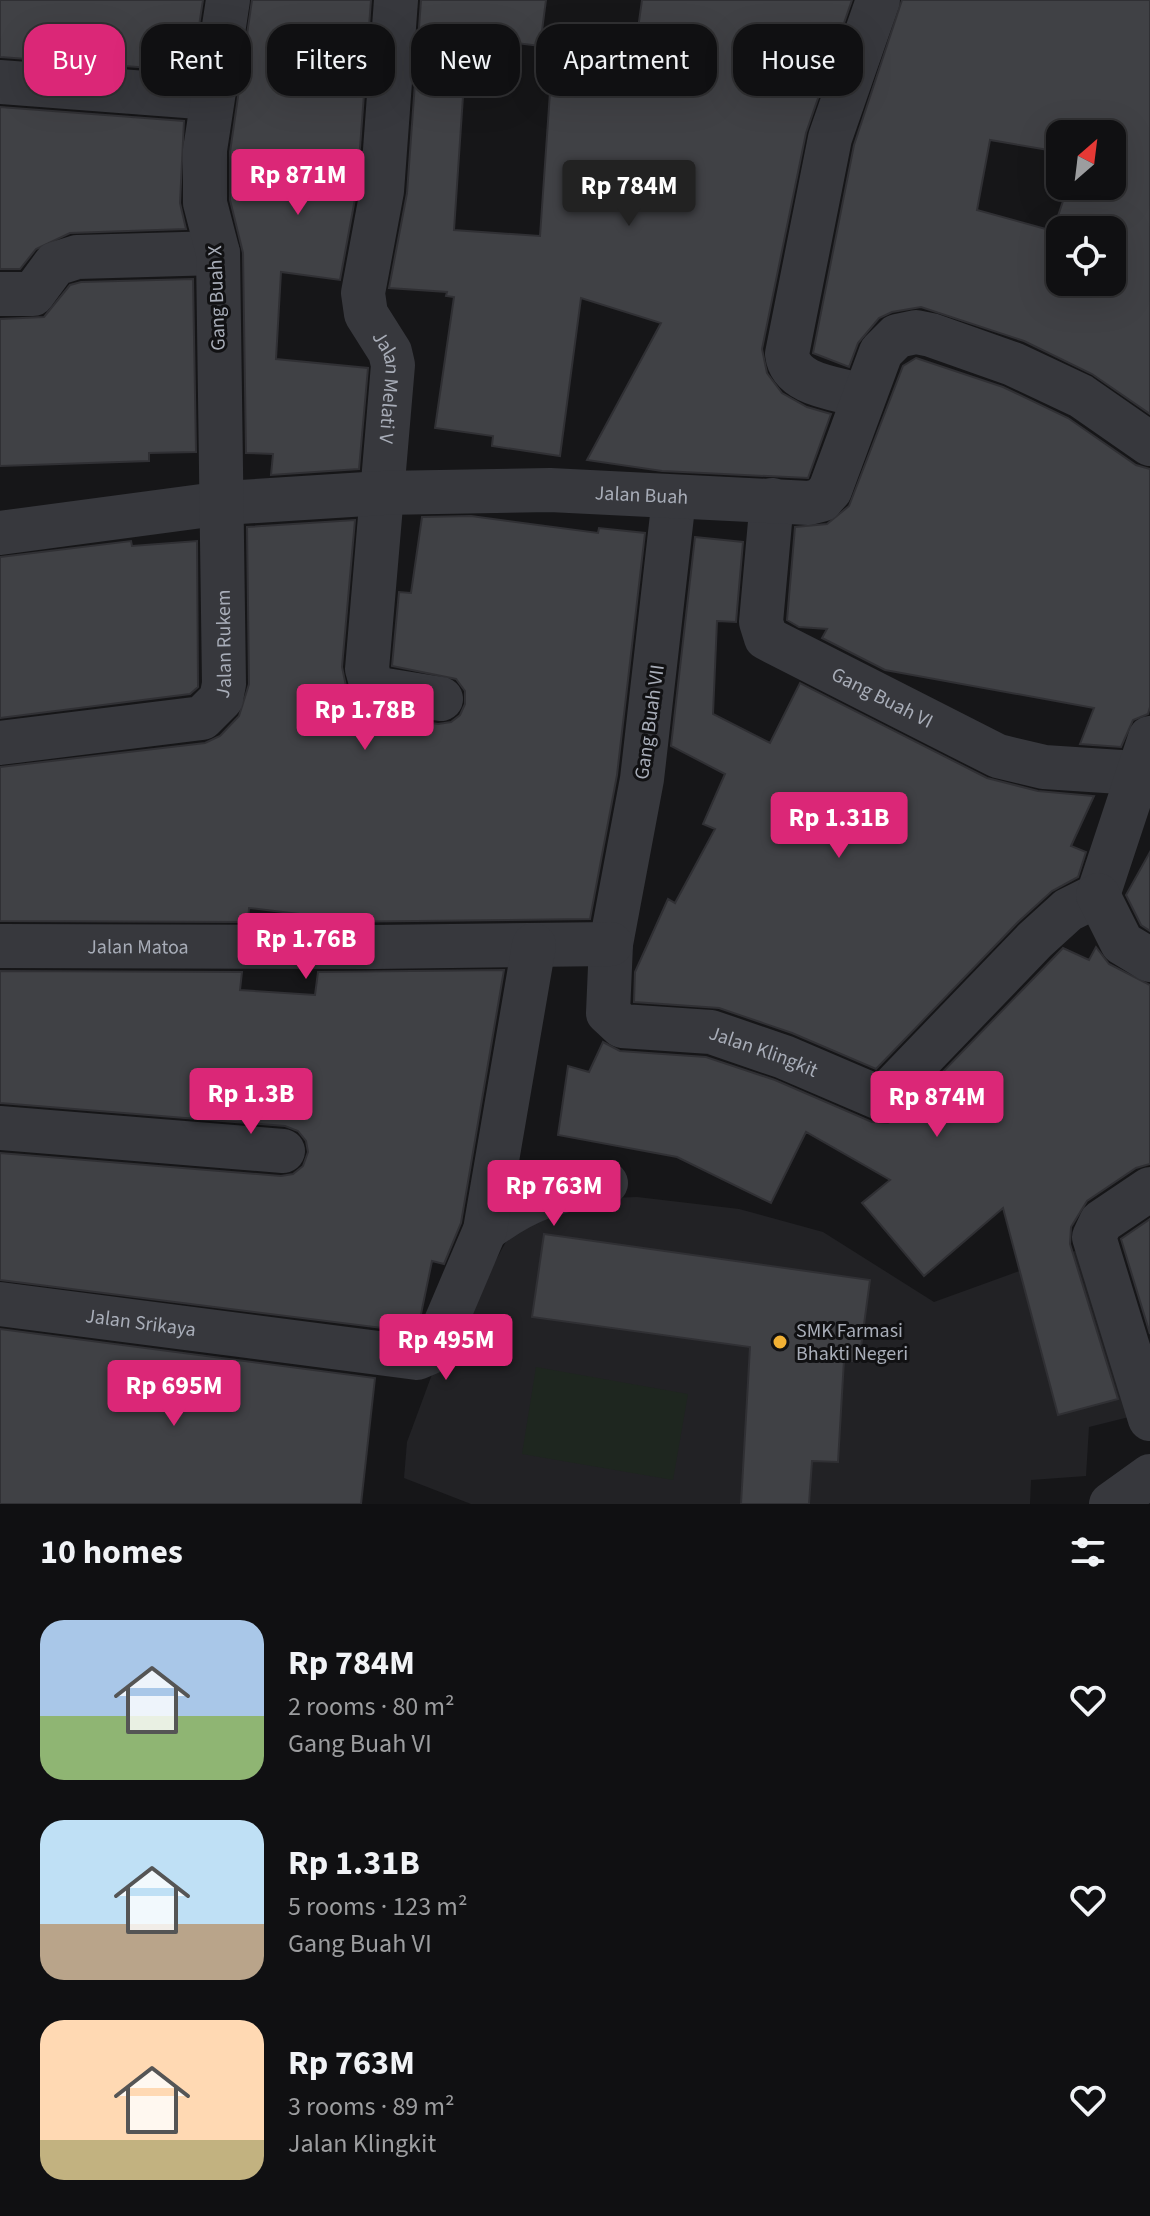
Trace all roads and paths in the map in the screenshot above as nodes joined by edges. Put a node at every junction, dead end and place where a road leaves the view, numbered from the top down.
1 (228, 0) edge
2 (396, 0) edge
3 (878, 0) edge
4 (0, 82) edge
5 (212, 98) junction
6 (218, 253) junction
7 (0, 294) edge
8 (863, 396) junction
9 (1150, 444) edge
10 (382, 493) junction
11 (674, 498) junction
12 (772, 500) junction
13 (224, 503) junction
14 (0, 533) edge
15 (441, 699) dead end
16 (0, 743) edge
17 (1143, 756) edge
18 (1098, 895) junction
19 (611, 944) junction
20 (534, 945) junction
21 (0, 946) edge
22 (1150, 960) edge
23 (0, 1128) edge
24 (283, 1151) dead end
25 (606, 1183) dead end
26 (1150, 1189) edge
27 (485, 1230) junction
28 (0, 1304) edge
29 (1150, 1419) edge
30 (1150, 1476) edge
31 (1111, 1504) edge

1 - 5 street, Gang Buah X
2 - 10 street, Jalan Melati V
3 - 8 street
4 - 5 street
5 - 6 street, Gang Buah X
6 - 7 street
6 - 13 street, Gang Buah X
8 - 9 street, Jalan Buah
8 - 12 street, Jalan Buah
10 - 11 street, Jalan Buah
10 - 13 street, Jalan Buah
10 - 15 street, Jalan Melati V
11 - 12 street, Jalan Buah
11 - 19 street, Gang Buah VII
12 - 17 street, Gang Buah VI
13 - 14 street, Jalan Buah
13 - 16 street, Jalan Rukem
17 - 18 street
18 - 19 street, Jalan Klingkit
18 - 22 street
19 - 20 street, Jalan Matoa
20 - 21 street, Jalan Matoa
20 - 27 street, Jalan Srikaya
23 - 24 street
25 - 27 street
26 - 29 street
27 - 28 street, Jalan Srikaya
30 - 31 street

